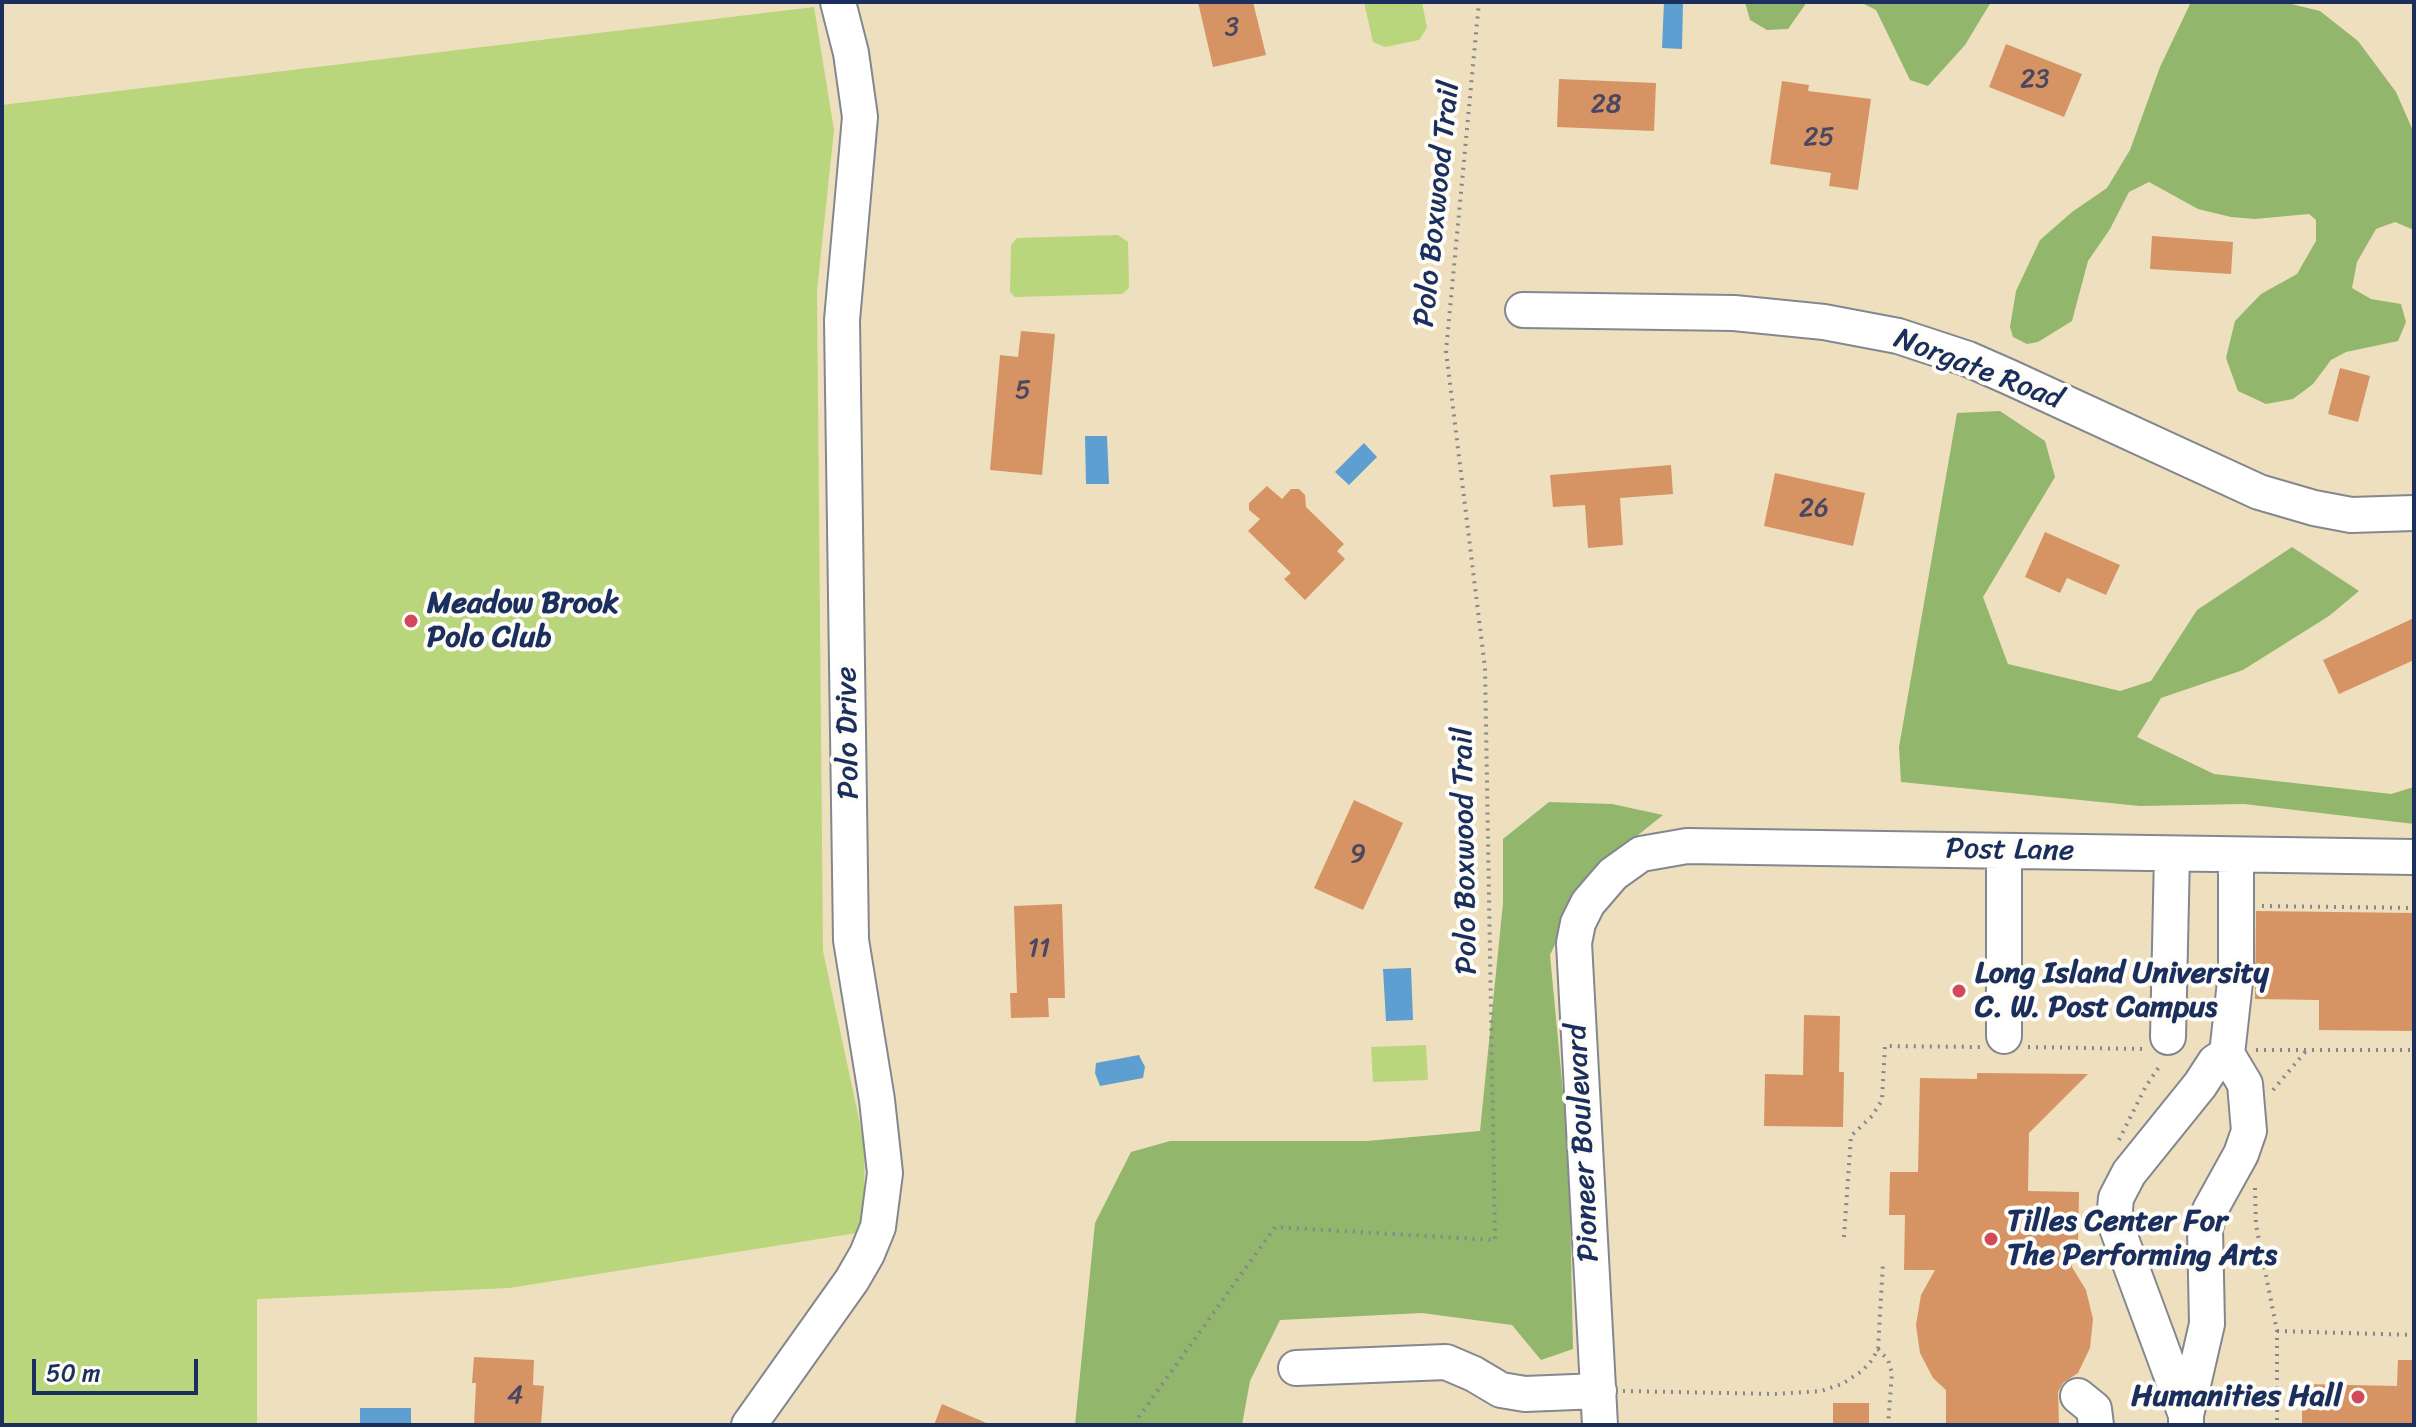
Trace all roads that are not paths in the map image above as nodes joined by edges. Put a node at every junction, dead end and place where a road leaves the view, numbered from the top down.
1 (838, 2) edge
2 (1523, 310) dead end
3 (2414, 513) edge
4 (2004, 851) junction
5 (2172, 854) junction
6 (2236, 855) junction
7 (2414, 857) edge
8 (1613, 874) joint
9 (2004, 1043) road end
10 (2163, 1048) road end
11 (2237, 1051) junction
12 (1296, 1368) dead end
13 (1599, 1391) junction
14 (2078, 1396) dead end
15 (2186, 1420) edge
16 (749, 1425) edge
17 (1600, 1425) edge
18 (2096, 1425) edge

1 - 16 street, Polo Drive
2 - 3 street, Norgate Road
4 - 5 street, Post Lane
4 - 8 street, Post Lane
4 - 9 street
5 - 6 street, Post Lane
5 - 10 street
6 - 7 street, Post Lane
6 - 11 street
8 - 13 street, Pioneer Boulevard
11 - 15 street
11 - 15 street
12 - 13 street
13 - 17 street, Pioneer Boulevard
14 - 18 street

